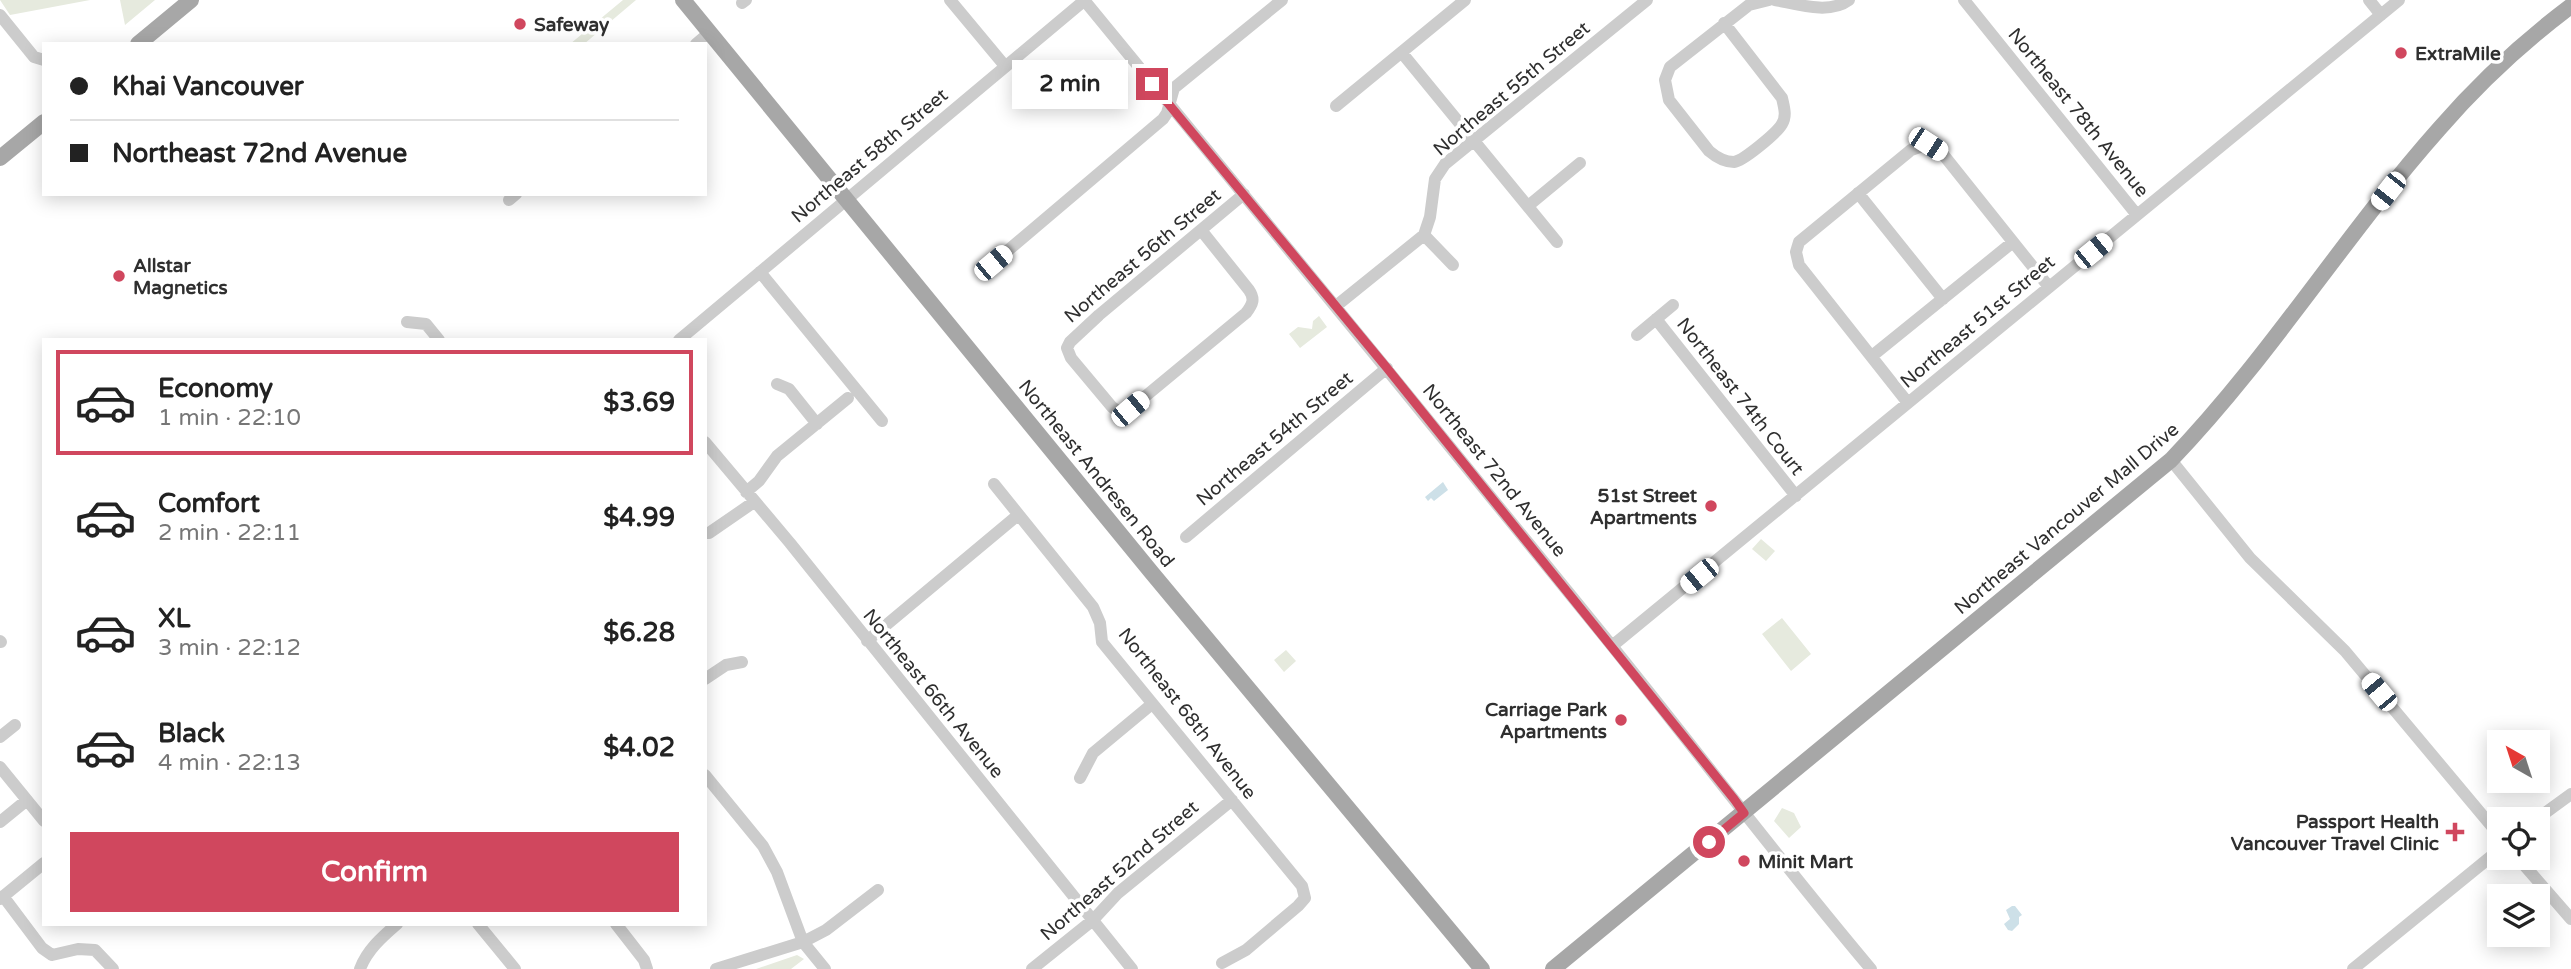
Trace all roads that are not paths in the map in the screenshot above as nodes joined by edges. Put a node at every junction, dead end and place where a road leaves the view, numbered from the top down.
1 (191, 0) edge
2 (684, 0) edge
3 (950, 0) edge
4 (1084, 0) edge
5 (1282, 0) edge
6 (1465, 0) edge
7 (1647, 0) edge
8 (1769, 0) edge
9 (1775, 0) edge
10 (1849, 0) edge
11 (1964, 0) edge
12 (2369, 0) edge
13 (2399, 0) edge
14 (2570, 3) edge
15 (0, 15) edge
16 (2381, 15) junction
17 (1724, 23) junction
18 (710, 32) junction
19 (140, 42) edge
20 (698, 42) edge
21 (1402, 53) junction
22 (42, 59) edge
23 (1005, 66) junction
24 (1169, 105) junction
25 (1336, 106) dead end
26 (42, 124) edge
27 (1473, 140) junction
28 (0, 158) edge
29 (1580, 163) dead end
30 (1858, 193) junction
31 (1244, 194) junction
32 (846, 201) junction
33 (1528, 206) junction
34 (2137, 215) junction
35 (1200, 230) junction
36 (1424, 234) junction
37 (1557, 242) dead end
38 (2013, 242) junction
39 (993, 263) dead end
40 (1453, 265) dead end
41 (760, 272) junction
42 (2049, 287) junction
43 (1942, 299) junction
44 (1674, 305) dead end
45 (1336, 306) junction
46 (1656, 319) junction
47 (407, 322) dead end
48 (1637, 335) dead end
49 (437, 338) edge
50 (681, 338) edge
51 (1872, 356) junction
52 (1387, 368) junction
53 (777, 384) dead end
54 (848, 398) dead end
55 (1908, 403) junction
56 (881, 421) dead end
57 (817, 424) junction
58 (707, 444) edge
59 (2171, 460) junction
60 (994, 484) dead end
61 (1796, 496) junction
62 (750, 497) junction
63 (1018, 515) junction
64 (707, 532) edge
65 (1186, 537) dead end
66 (867, 641) junction
67 (1612, 646) junction
68 (742, 662) dead end
69 (707, 678) edge
70 (1152, 704) junction
71 (15, 725) dead end
72 (0, 737) edge
73 (0, 767) edge
74 (707, 777) edge
75 (1080, 778) dead end
76 (2571, 794) edge
77 (27, 800) junction
78 (1231, 800) junction
79 (2550, 809) edge
80 (1744, 813) junction
81 (42, 819) edge
82 (2487, 821) edge
83 (0, 822) edge
84 (2487, 860) edge
85 (42, 865) edge
86 (2528, 870) edge
87 (878, 890) dead end
88 (1, 897) edge
89 (2571, 919) edge
90 (1093, 920) junction
91 (395, 926) edge
92 (480, 926) edge
93 (618, 926) edge
94 (803, 942) junction
95 (1222, 963) dead end
96 (113, 969) edge
97 (360, 969) edge
98 (515, 969) edge
99 (647, 969) edge
100 (716, 969) edge
101 (825, 969) edge
102 (1032, 969) edge
103 (1132, 969) edge
104 (1482, 969) edge
105 (1553, 969) edge
106 (1871, 969) edge
107 (2353, 969) edge

1 - 19 main road
2 - 18 main road, Northeast Andresen Road
3 - 23 street
4 - 23 street, Northeast 58th Street
4 - 24 street, Northeast 72nd Avenue
5 - 24 street
6 - 21 street
7 - 27 street, Northeast 55th Street
8 - 17 street
9 - 10 street
11 - 34 street, Northeast 78th Avenue
12 - 16 street
13 - 16 street, Northeast 51st Street
14 - 59 main road, Northeast Vancouver Mall Drive
15 - 22 street
16 - 34 street, Northeast 51st Street
17 - 17 street
18 - 20 street
18 - 32 main road, Northeast Andresen Road
21 - 25 street
21 - 27 street
23 - 32 street, Northeast 58th Street
24 - 31 street, Northeast 72nd Avenue
24 - 39 street
26 - 28 main road
27 - 33 street
27 - 36 street, Northeast 55th Street
29 - 33 street
30 - 38 street
30 - 43 street
30 - 51 street
31 - 35 street, Northeast 56th Street
31 - 45 street, Northeast 72nd Avenue
32 - 41 street, Northeast 58th Street
32 - 104 main road, Northeast Andresen Road
33 - 37 street
34 - 42 street, Northeast 51st Street
35 - 35 street, Northeast 56th Street
36 - 40 street
36 - 45 street
38 - 42 street
38 - 43 street
41 - 50 street, Northeast 58th Street
41 - 56 street
42 - 55 street, Northeast 51st Street
43 - 51 street
44 - 46 street, Northeast 74th Court
45 - 52 street, Northeast 72nd Avenue
46 - 48 street, Northeast 74th Court
46 - 61 street, Northeast 74th Court
47 - 49 street
51 - 55 street
52 - 65 street, Northeast 54th Street
52 - 67 street, Northeast 72nd Avenue
53 - 57 street
54 - 57 street
55 - 61 street, Northeast 51st Street
57 - 62 street
58 - 62 street, Northeast 66th Avenue
59 - 80 main road, Northeast Vancouver Mall Drive
59 - 82 street
60 - 63 street, Northeast 68th Avenue
61 - 67 street, Northeast 51st Street
62 - 64 street
62 - 66 street, Northeast 66th Avenue
63 - 66 street
63 - 70 street, Northeast 68th Avenue
66 - 90 street, Northeast 66th Avenue
67 - 80 street, Northeast 72nd Avenue
68 - 69 street
70 - 75 street
70 - 78 street, Northeast 68th Avenue
71 - 72 street
73 - 77 street
74 - 94 street
76 - 79 street
77 - 81 street
77 - 83 street
78 - 90 street, Northeast 52nd Street
78 - 95 street, Northeast 68th Avenue
80 - 105 main road, Northeast Vancouver Mall Drive
80 - 106 street, Northeast 72nd Avenue
84 - 107 street
85 - 88 street
86 - 89 street
87 - 94 street
88 - 96 street
90 - 102 street, Northeast 52nd Street
90 - 103 street, Northeast 66th Avenue
91 - 97 street
92 - 98 street
93 - 99 street
94 - 100 street
94 - 101 street

